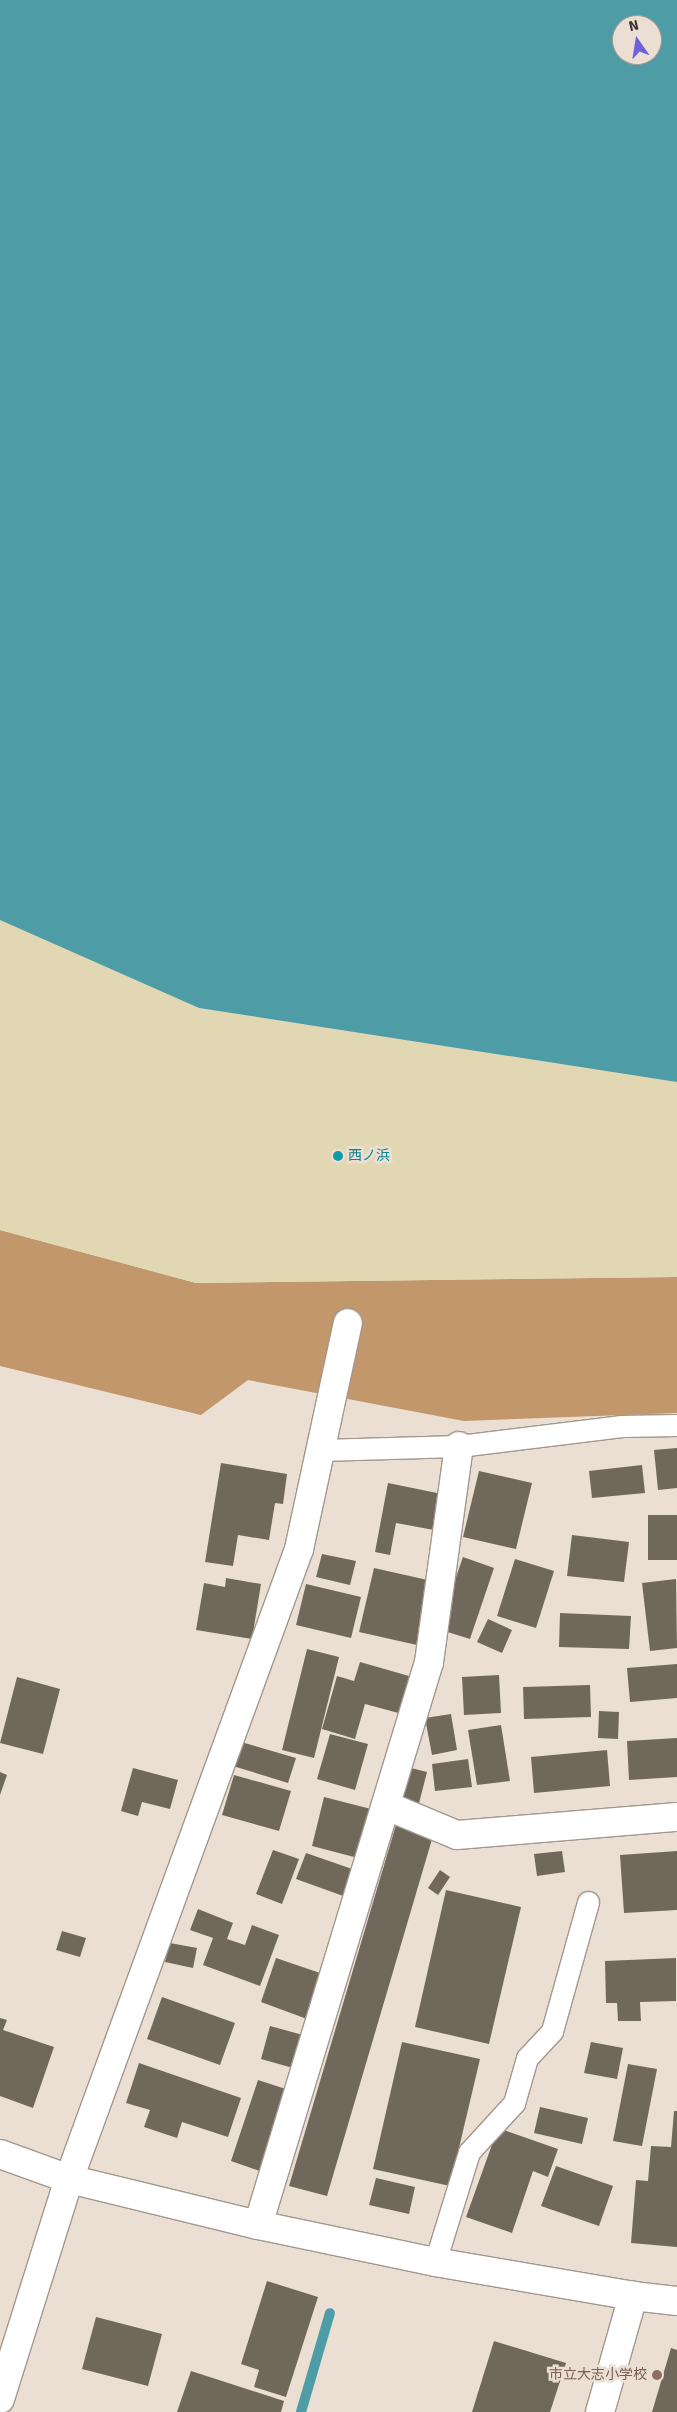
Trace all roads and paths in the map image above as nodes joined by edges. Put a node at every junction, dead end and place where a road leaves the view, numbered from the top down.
1 (348, 1323) dead end
2 (677, 1424) edge
3 (459, 1446) junction
4 (321, 1450) junction
5 (387, 1806) junction
6 (677, 1817) edge
7 (588, 1902) dead end
8 (0, 2154) edge
9 (69, 2179) junction
10 (258, 2225) junction
11 (435, 2262) junction
12 (633, 2296) junction
13 (677, 2301) edge
14 (0, 2399) edge
15 (600, 2412) edge

1 - 4 street
2 - 3 lane
3 - 4 lane
3 - 5 street
4 - 9 street
5 - 6 street
5 - 10 street
7 - 11 lane
8 - 9 street
9 - 10 street
9 - 14 street
10 - 11 street
11 - 12 street
12 - 13 street
12 - 15 street

